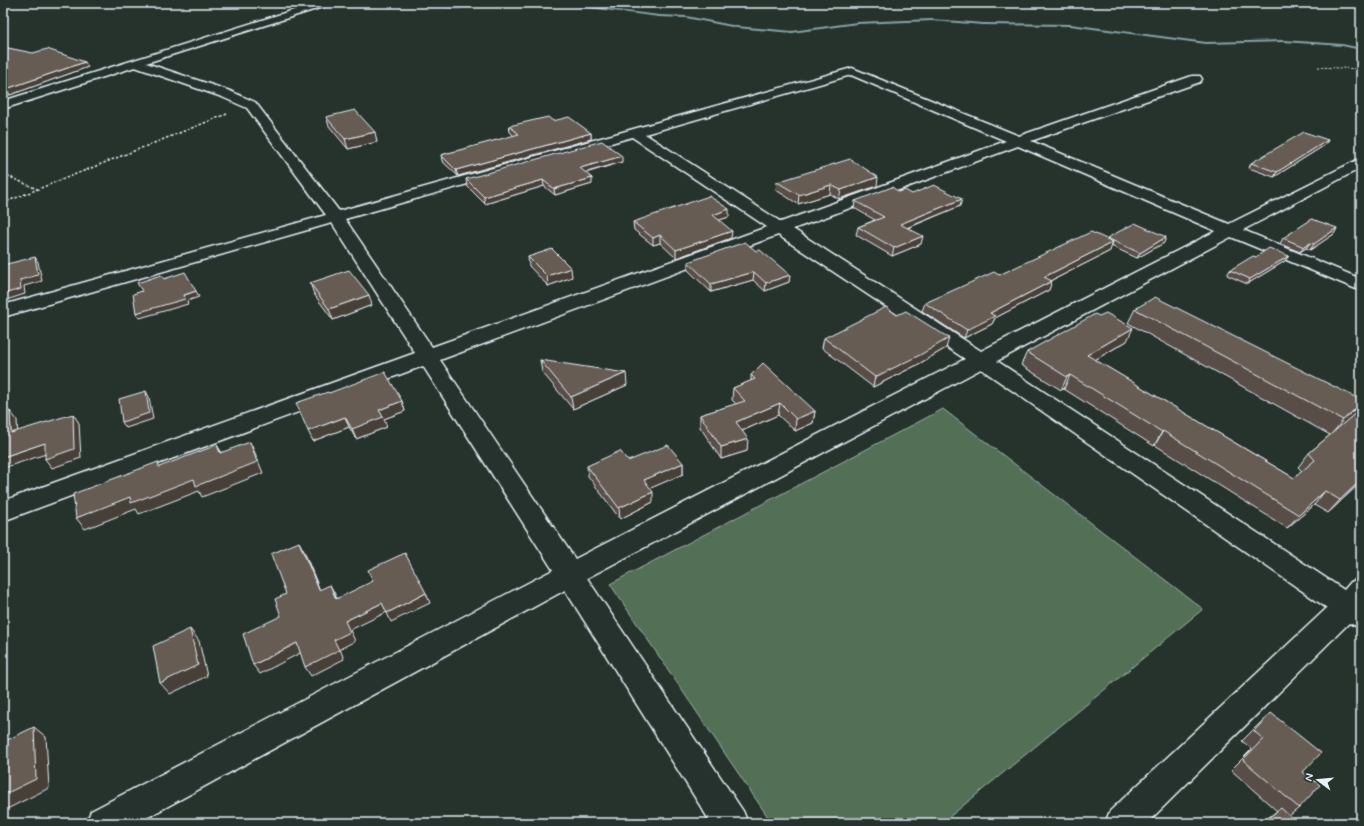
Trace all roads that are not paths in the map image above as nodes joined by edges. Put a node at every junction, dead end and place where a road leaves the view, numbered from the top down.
1 (326, 3) edge
2 (134, 63) junction
3 (1196, 79) dead end
4 (3, 105) edge
5 (633, 132) junction
6 (1019, 141) junction
7 (1361, 162) edge
8 (335, 216) junction
9 (778, 228) junction
10 (1230, 230) junction
11 (1361, 286) edge
12 (3, 311) edge
13 (427, 357) junction
14 (981, 360) junction
15 (3, 511) edge
16 (570, 574) junction
17 (1356, 604) edge
18 (103, 823) edge
19 (731, 823) edge
20 (1122, 823) edge

1 - 2 street
2 - 4 street
2 - 8 street
3 - 6 street
5 - 6 street
5 - 8 street
5 - 9 street
6 - 9 street
6 - 10 street
7 - 10 street
8 - 12 street
8 - 13 street
9 - 13 street
9 - 14 street
10 - 11 street
10 - 14 street
13 - 15 street
13 - 16 street
14 - 16 street
14 - 17 street
16 - 18 street
16 - 19 street
17 - 20 street

